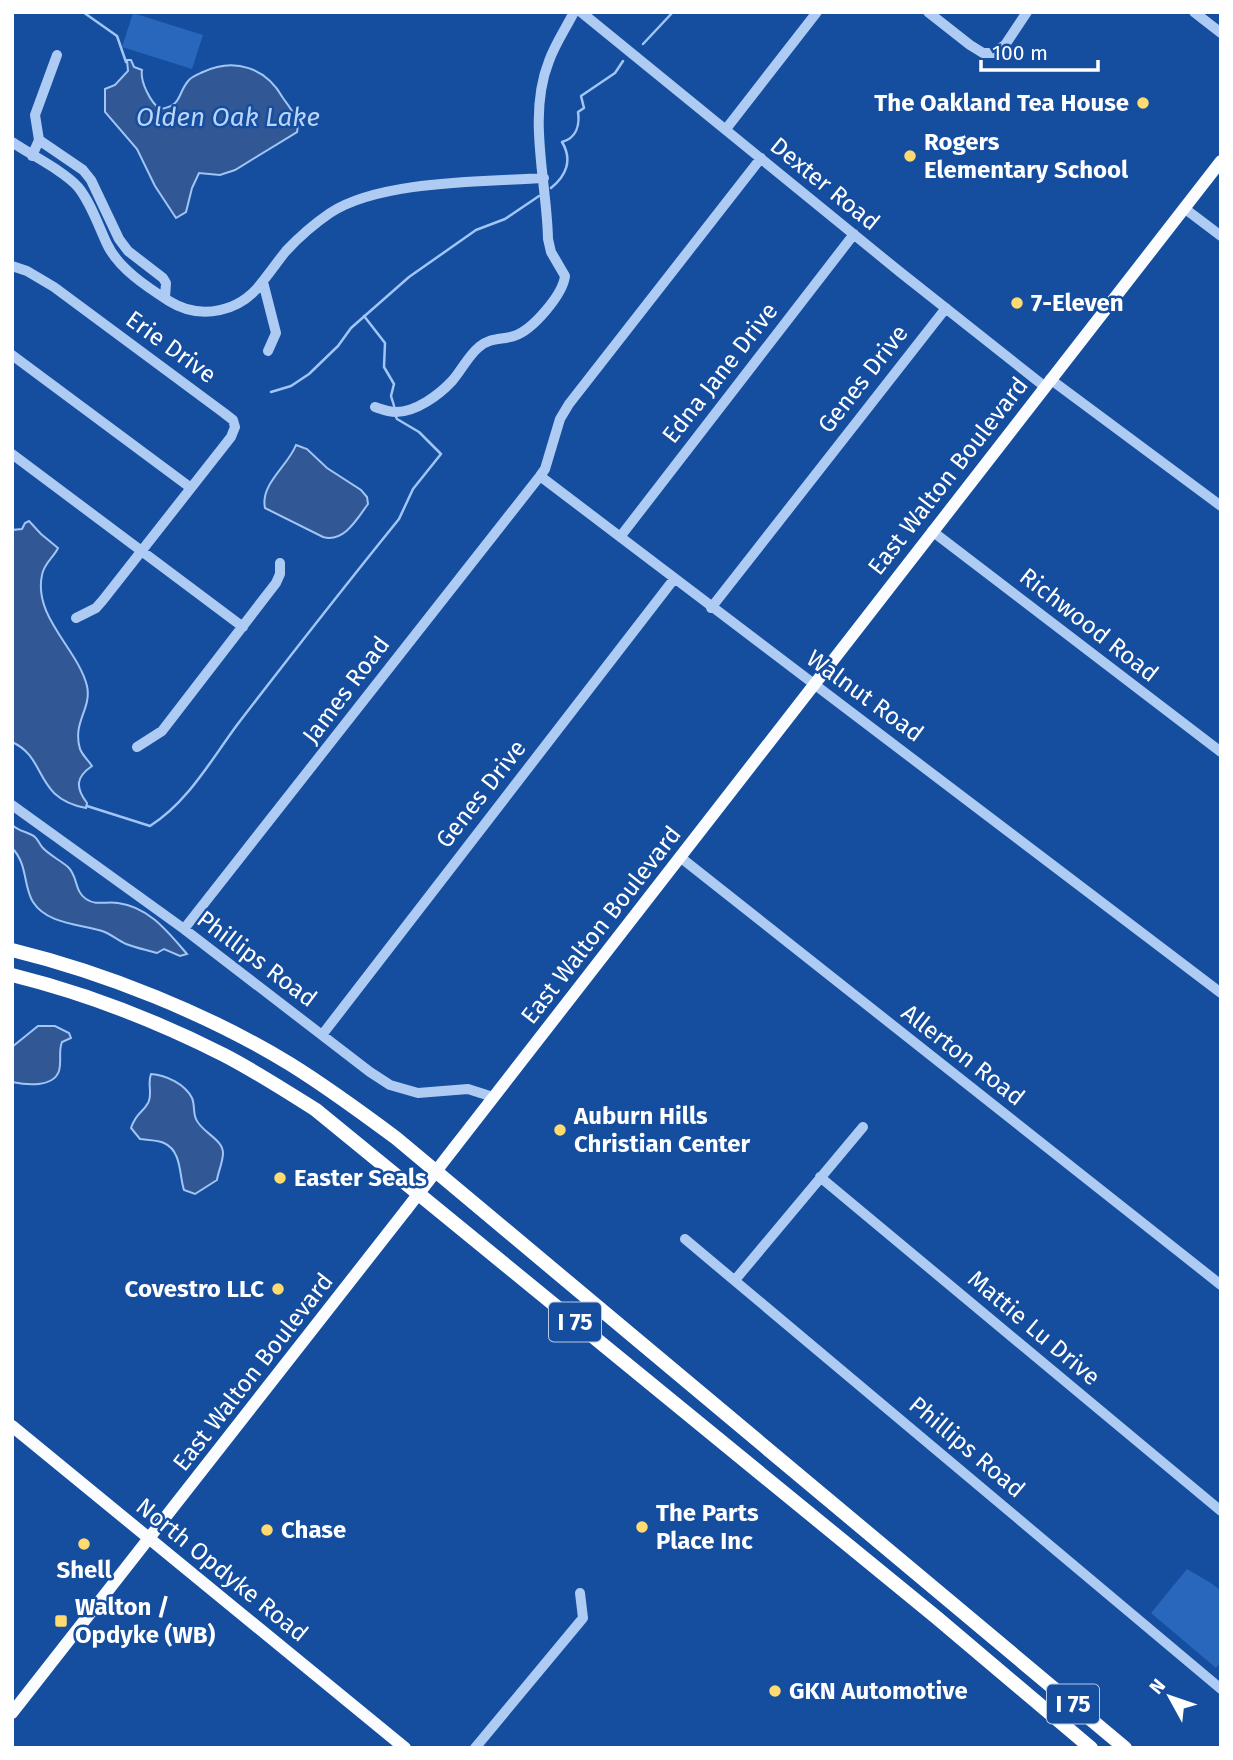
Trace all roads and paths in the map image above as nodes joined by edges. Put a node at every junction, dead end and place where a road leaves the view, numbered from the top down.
1 (574, 12) edge
2 (581, 12) edge
3 (817, 12) edge
4 (928, 12) edge
5 (1027, 12) edge
6 (1194, 12) edge
7 (1221, 33) edge
8 (57, 55) dead end
9 (726, 129) junction
10 (39, 140) junction
11 (12, 142) edge
12 (32, 156) junction
13 (761, 159) junction
14 (1221, 161) edge
15 (544, 178) junction
16 (1184, 208) junction
17 (854, 234) junction
18 (1221, 236) edge
19 (12, 266) edge
20 (263, 282) junction
21 (165, 298) junction
22 (946, 308) junction
23 (268, 351) dead end
24 (12, 355) edge
25 (1047, 382) junction
26 (375, 408) dead end
27 (12, 454) edge
28 (540, 476) junction
29 (191, 488) junction
30 (1221, 506) edge
31 (932, 531) junction
32 (620, 537) junction
33 (142, 552) junction
34 (280, 563) dead end
35 (674, 579) junction
36 (711, 608) junction
37 (76, 618) dead end
38 (243, 627) junction
39 (815, 683) junction
40 (137, 747) dead end
41 (1221, 752) edge
42 (12, 805) edge
43 (680, 857) junction
44 (184, 929) junction
45 (12, 950) edge
46 (12, 975) edge
47 (1221, 993) edge
48 (322, 1035) junction
49 (493, 1097) junction
50 (863, 1127) dead end
51 (820, 1177) junction
52 (685, 1239) dead end
53 (735, 1280) junction
54 (1221, 1285) edge
55 (12, 1426) edge
56 (1221, 1511) edge
57 (150, 1538) junction
58 (580, 1593) dead end
59 (1221, 1689) edge
60 (12, 1713) edge
61 (405, 1748) edge
62 (475, 1748) edge
63 (1091, 1748) edge
64 (1125, 1748) edge

1 - 15 street
2 - 9 street, Dexter Road
3 - 9 street
4 - 5 street
6 - 7 street
8 - 10 street
9 - 13 street, Dexter Road
10 - 12 street
10 - 21 street
11 - 12 street
12 - 21 street
13 - 17 street, Dexter Road
13 - 28 street
14 - 16 main road, East Walton Boulevard
15 - 20 street
15 - 26 street
16 - 18 street
16 - 25 main road, East Walton Boulevard
17 - 22 street, Dexter Road
17 - 32 street, Edna Jane Drive
19 - 29 street, Erie Drive
20 - 21 street
20 - 23 street
22 - 25 street, Dexter Road
22 - 36 street, Genes Drive
24 - 29 street
25 - 30 street, Dexter Road
25 - 31 main road, East Walton Boulevard
27 - 33 street
28 - 32 street, Walnut Road
28 - 44 street, James Road
29 - 33 street
31 - 39 main road, East Walton Boulevard
31 - 41 street, Richwood Road
32 - 35 street, Walnut Road
33 - 37 street
33 - 38 street
34 - 38 street
35 - 36 street, Walnut Road
35 - 48 street, Genes Drive
36 - 39 street, Walnut Road
38 - 40 street
39 - 43 main road, East Walton Boulevard
39 - 47 street, Walnut Road
42 - 44 street, Phillips Road
43 - 49 main road, East Walton Boulevard
43 - 54 street, Allerton Road
44 - 48 street, Phillips Road
45 - 64 highway, I 75
46 - 63 highway, I 75
48 - 49 street, Phillips Road
49 - 57 main road, East Walton Boulevard, bridge
50 - 51 street
51 - 53 street
51 - 56 street, Mattie Lu Drive
52 - 53 street, Phillips Road
53 - 59 street, Phillips Road
55 - 57 main road, North Opdyke Road
57 - 60 main road, East Walton Boulevard
57 - 61 main road, North Opdyke Road
58 - 62 street

